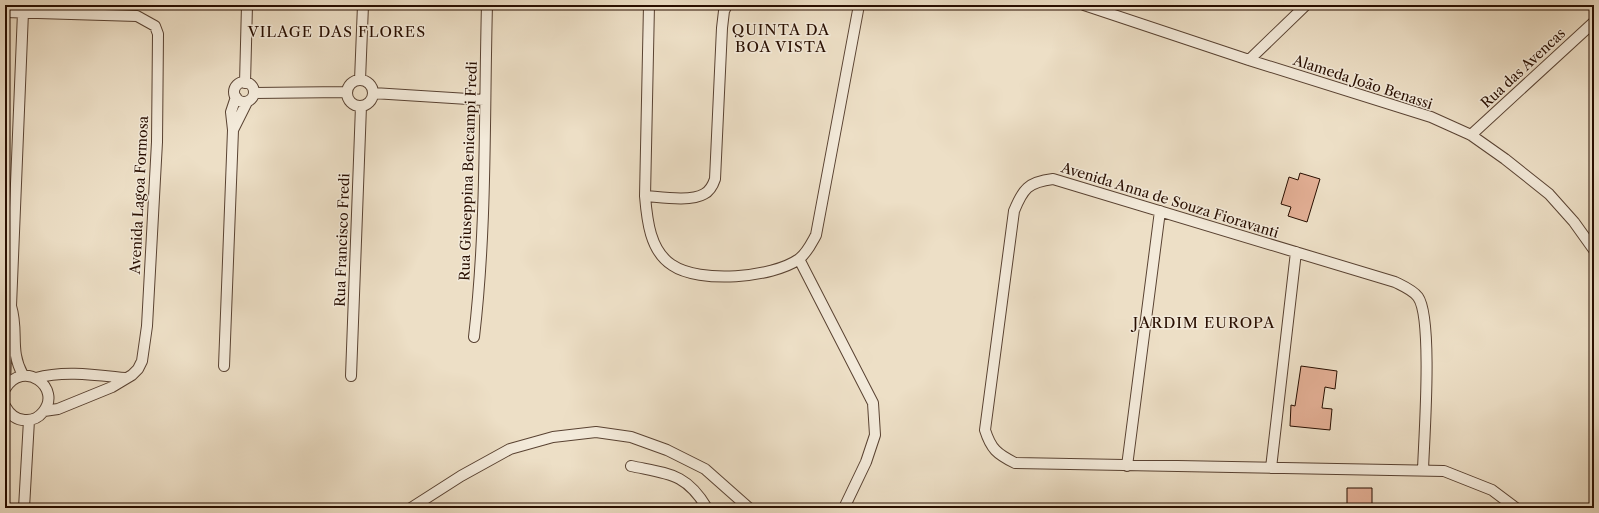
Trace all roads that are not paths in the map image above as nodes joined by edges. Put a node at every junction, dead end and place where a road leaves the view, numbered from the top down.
1 (247, 5) edge
2 (363, 5) edge
3 (487, 5) edge
4 (649, 5) edge
5 (727, 5) edge
6 (859, 5) edge
7 (1084, 5) edge
8 (1306, 5) edge
9 (111, 10) edge
10 (5, 12) edge
11 (23, 12) junction
12 (1594, 22) edge
13 (1249, 60) junction
14 (360, 80) junction
15 (245, 82) junction
16 (346, 92) junction
17 (254, 93) junction
18 (373, 93) junction
19 (236, 97) junction
20 (484, 100) junction
21 (247, 102) junction
22 (361, 106) junction
23 (233, 130) junction
24 (1471, 135) junction
25 (645, 196) junction
26 (1160, 211) junction
27 (1594, 250) edge
28 (1296, 252) junction
29 (799, 259) junction
30 (11, 306) junction
31 (474, 337) dead end
32 (224, 366) dead end
33 (23, 375) junction
34 (351, 376) dead end
35 (36, 378) junction
36 (125, 378) junction
37 (5, 389) edge
38 (5, 406) edge
39 (44, 411) junction
40 (29, 420) junction
41 (631, 466) dead end
42 (1127, 466) junction
43 (1271, 468) junction
44 (1423, 470) junction
45 (844, 506) edge
46 (24, 508) edge
47 (411, 508) edge
48 (707, 508) edge
49 (749, 508) edge
50 (1516, 508) edge

1 - 15 street
2 - 14 street
3 - 20 street, Rua Giuseppina Benicampi Fredi
4 - 25 street
5 - 25 street
6 - 29 street
7 - 13 street, Alameda João Benassi
8 - 13 street
9 - 11 street
9 - 36 street, Avenida Lagoa Formosa
10 - 11 street
11 - 30 street
12 - 24 street, Rua das Avencas
13 - 24 street, Alameda João Benassi
14 - 16 street
14 - 18 street
15 - 17 street
15 - 19 street
16 - 17 street
16 - 22 street
17 - 21 street
18 - 20 street
18 - 22 street
19 - 21 street
19 - 23 street
20 - 31 street, Rua Giuseppina Benicampi Fredi
21 - 23 street
22 - 34 street, Rua Francisco Fredi
23 - 32 street
24 - 27 street, Alameda João Benassi
25 - 29 street
26 - 28 street, Avenida Anna de Souza Fioravanti
26 - 42 street
26 - 42 street, Avenida Anna de Souza Fioravanti
28 - 43 street
28 - 44 street, Avenida Anna de Souza Fioravanti
29 - 45 street
30 - 33 street
30 - 37 street
33 - 35 street
33 - 37 street
35 - 36 street
35 - 39 street
36 - 39 street, Avenida Lagoa Formosa
38 - 40 street
39 - 40 street, Avenida Lagoa Formosa
40 - 46 street
41 - 48 street
42 - 43 street, Avenida Anna de Souza Fioravanti
43 - 44 street, Avenida Anna de Souza Fioravanti
44 - 50 street, Avenida Anna de Souza Fioravanti
47 - 49 street

